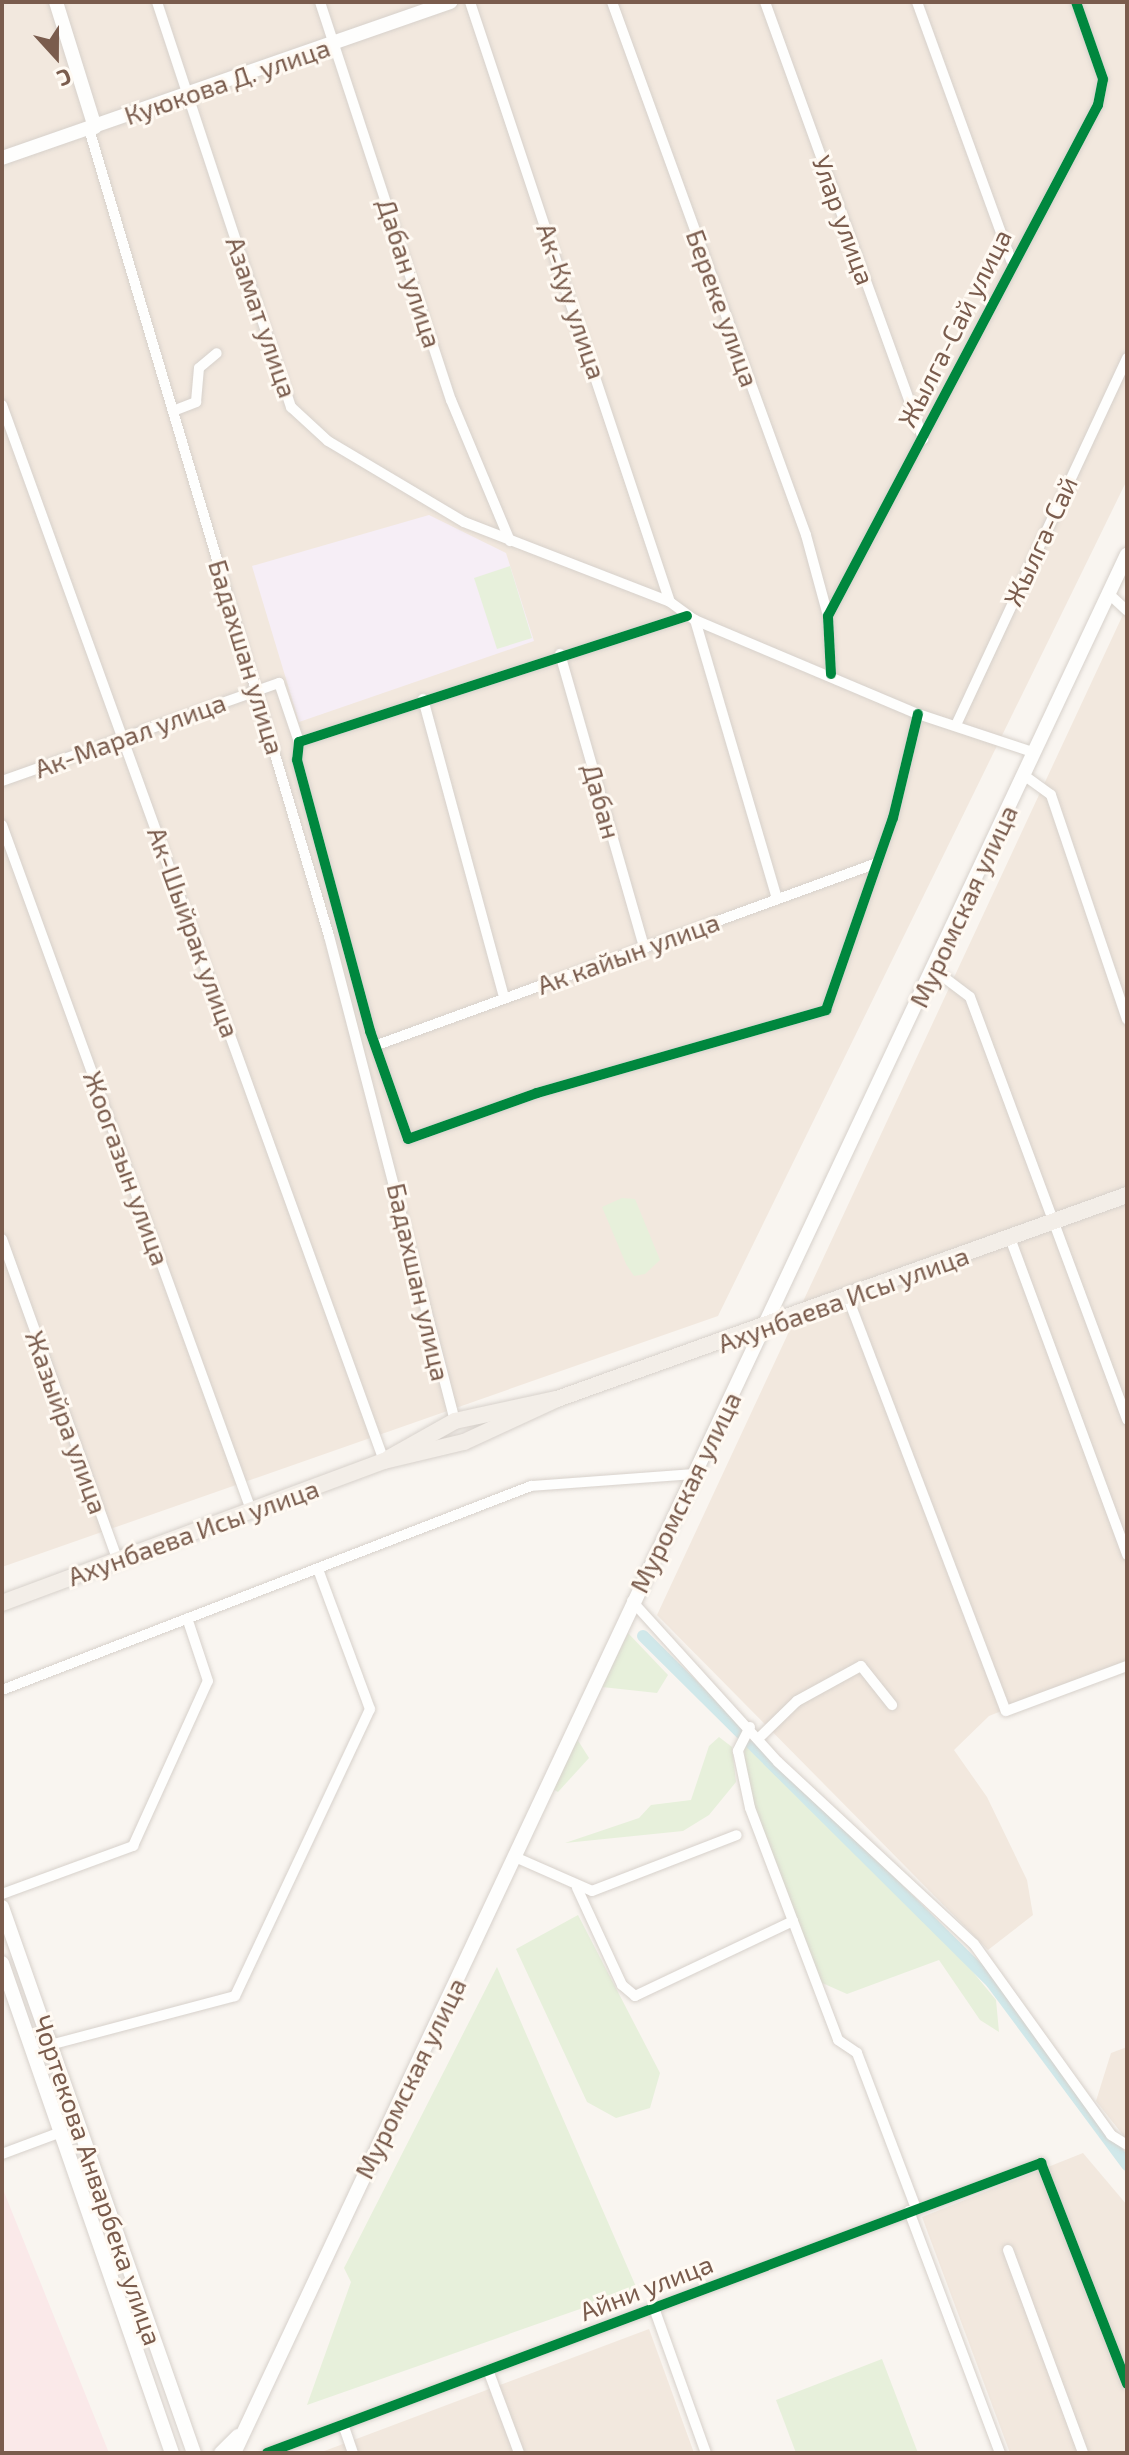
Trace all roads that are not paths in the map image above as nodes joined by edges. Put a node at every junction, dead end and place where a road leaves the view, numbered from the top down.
1 (56, 2) edge
2 (157, 2) edge
3 (320, 2) edge
4 (451, 2) edge
5 (470, 2) edge
6 (612, 2) edge
7 (765, 2) edge
8 (917, 2) edge
9 (1076, 2) edge
10 (336, 43) junction
11 (187, 95) junction
12 (92, 128) junction
13 (2, 158) edge
14 (1011, 260) junction
15 (217, 353) dead end
16 (1127, 358) edge
17 (2, 405) edge
18 (177, 410) junction
19 (923, 439) junction
20 (510, 541) junction
21 (1127, 554) edge
22 (1108, 593) junction
23 (670, 602) junction
24 (1127, 611) edge
25 (828, 616) junction
26 (691, 618) junction
27 (560, 654) junction
28 (831, 674) junction
29 (257, 689) junction
30 (423, 699) junction
31 (918, 714) junction
32 (956, 725) junction
33 (124, 737) junction
34 (299, 742) junction
35 (1035, 753) junction
36 (1025, 776) junction
37 (2, 781) edge
38 (2, 825) edge
39 (877, 863) junction
40 (777, 898) junction
41 (644, 947) junction
42 (933, 969) junction
43 (504, 998) junction
44 (1127, 1020) edge
45 (380, 1044) junction
46 (1127, 1195) edge
47 (1053, 1222) junction
48 (1010, 1238) junction
49 (2, 1239) edge
50 (848, 1298) junction
51 (764, 1328) junction
52 (557, 1399) junction
53 (1127, 1420) edge
54 (455, 1421) junction
55 (384, 1461) junction
56 (693, 1474) junction
57 (251, 1510) junction
58 (1127, 1555) edge
59 (117, 1559) junction
60 (318, 1569) junction
61 (632, 1601) junction
62 (2, 1603) edge
63 (187, 1618) junction
64 (1127, 1666) edge
65 (2, 1690) edge
66 (892, 1705) dead end
67 (745, 1732) junction
68 (761, 1736) junction
69 (737, 1835) dead end
70 (515, 1857) junction
71 (577, 1888) junction
72 (2, 1894) edge
73 (2, 1907) edge
74 (793, 1921) junction
75 (2, 1963) edge
76 (6, 1986) edge
77 (50, 2045) junction
78 (61, 2132) junction
79 (1127, 2145) edge
80 (2, 2154) edge
81 (913, 2210) junction
82 (1008, 2250) dead end
83 (654, 2308) junction
84 (488, 2370) junction
85 (1127, 2384) edge
86 (343, 2424) junction
87 (243, 2430) junction
88 (172, 2453) edge
89 (194, 2453) edge
90 (221, 2453) edge
91 (234, 2453) edge
92 (267, 2453) edge
93 (353, 2453) edge
94 (519, 2453) edge
95 (706, 2453) edge
96 (1000, 2453) edge
97 (1083, 2453) edge

1 - 12 main road
2 - 11 street, Азамат улица
3 - 10 street, Дабан улица
4 - 10 main road, Куюкова Д. улица
5 - 23 street, Ак-Куу улица
6 - 25 street, Береке улица
7 - 19 street, Улар улица
8 - 14 street
9 - 14 street, Жылга-Сай улица
10 - 11 main road, Куюкова Д. улица
10 - 20 street, Дабан улица
11 - 12 main road, Куюкова Д. улица
11 - 20 street, Азамат улица
12 - 13 main road, Куюкова Д. улица
12 - 18 street, Бадахшан улица
14 - 19 street, Жылга-Сай улица
15 - 18 street
16 - 32 street, Жылга-Сай
17 - 33 street, Ак-Шыйрак улица
18 - 29 street, Бадахшан улица
19 - 25 street, Жылга-Сай улица
20 - 23 street, Азамат улица
21 - 22 main road, Муромская улица
22 - 24 street
22 - 35 main road, Муромская улица
23 - 26 street
25 - 28 street
26 - 27 street
26 - 28 street
26 - 40 street
27 - 30 street
27 - 41 street, Дабан
28 - 31 street
29 - 33 street, Ак-Марал улица
29 - 34 street
29 - 54 street, Бадахшан улица
30 - 34 street
30 - 43 street
31 - 32 street
31 - 39 street
32 - 35 street
33 - 37 street, Ак-Марал улица
33 - 55 street, Ак-Шыйрак улица
34 - 45 street
35 - 36 main road, Муромская улица
36 - 42 main road, Муромская улица
36 - 44 street
38 - 57 street, Жоогазын улица
39 - 40 street, Ак кайын улица
39 - 45 street
40 - 41 street, Ак кайын улица
41 - 43 street, Ак кайын улица
42 - 47 street
42 - 51 main road, Муромская улица
43 - 45 street, Ак кайын улица
46 - 47 main road, Ахунбаева Исы улица
47 - 48 main road, Ахунбаева Исы улица
47 - 53 street
48 - 50 main road, Ахунбаева Исы улица
48 - 58 street
49 - 59 street, Жазыйра улица
50 - 51 main road, Ахунбаева Исы улица
50 - 64 street
51 - 52 main road, Ахунбаева Исы улица
51 - 56 main road, Муромская улица
52 - 54 main road, Ахунбаева Исы улица
52 - 55 main road, Ахунбаева Исы улица
54 - 55 main road, Ахунбаева Исы улица
55 - 57 main road, Ахунбаева Исы улица
56 - 60 street
56 - 61 main road, Муромская улица
57 - 59 main road, Ахунбаева Исы улица
59 - 62 main road, Ахунбаева Исы улица
60 - 63 street
60 - 77 street
61 - 67 street
61 - 70 main road, Муромская улица
63 - 65 street
63 - 72 street
66 - 68 street
67 - 68 street
67 - 74 street
68 - 79 street
69 - 71 street
70 - 71 street
70 - 87 main road, Муромская улица
71 - 74 street
73 - 77 main road, Чортекова Анварбека улица
74 - 81 street
75 - 76 main road, Чортекова Анварбека улица
76 - 78 main road, Чортекова Анварбека улица
77 - 89 main road, Чортекова Анварбека улица
78 - 80 street
78 - 88 main road, Чортекова Анварбека улица
81 - 83 street, Айни улица
81 - 85 street, Айни улица
81 - 96 street
82 - 97 street
83 - 84 street, Айни улица
83 - 95 street
84 - 86 street, Айни улица
84 - 94 street
86 - 92 street, Айни улица
86 - 93 street
87 - 90 main road
87 - 91 main road

